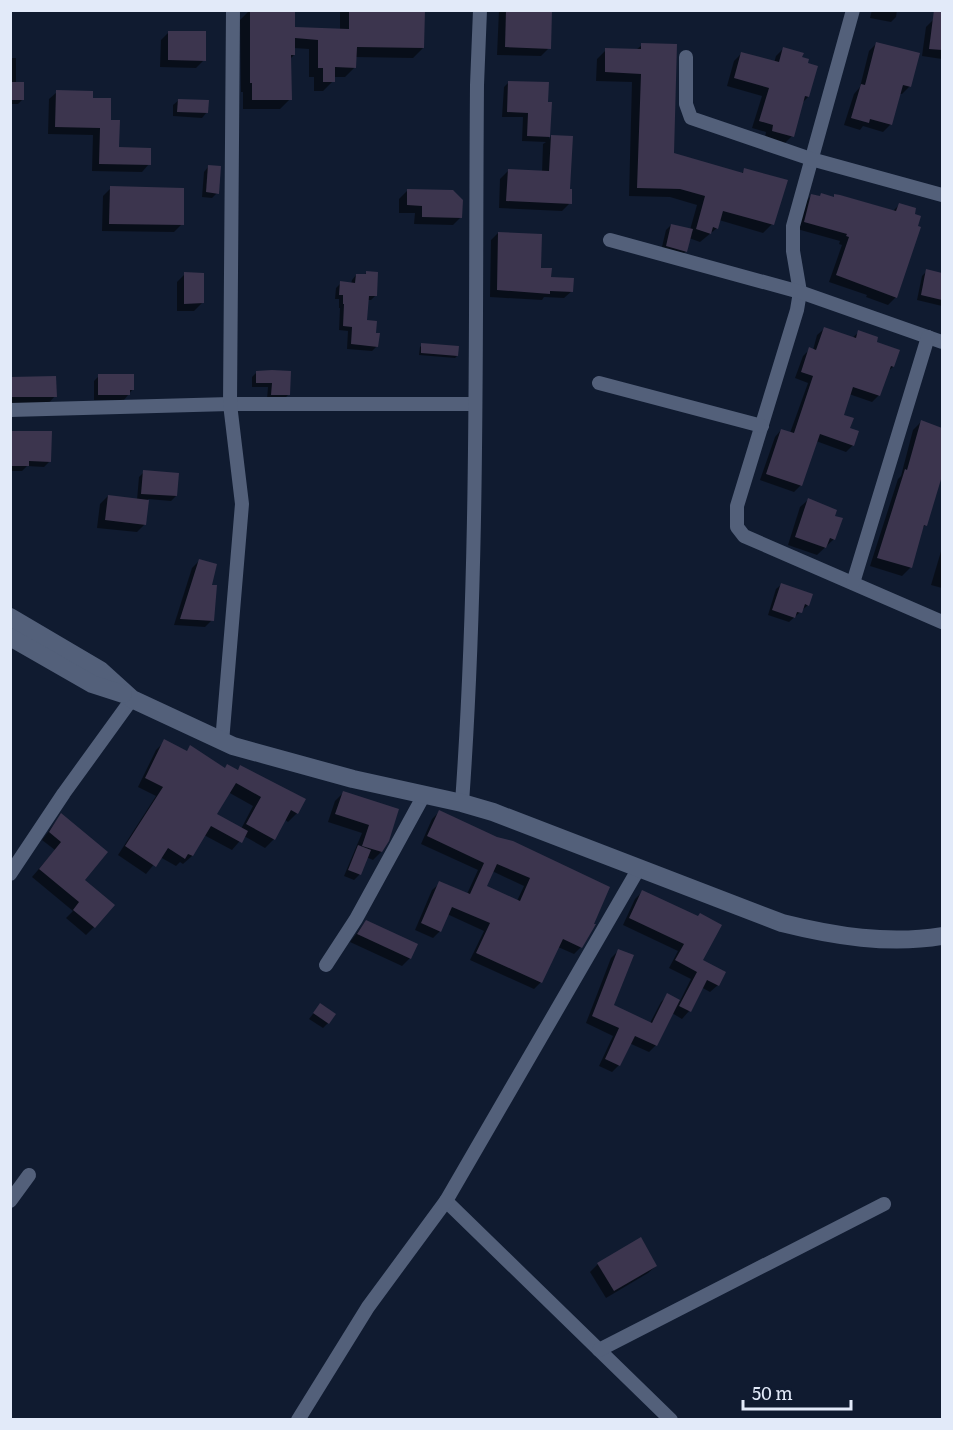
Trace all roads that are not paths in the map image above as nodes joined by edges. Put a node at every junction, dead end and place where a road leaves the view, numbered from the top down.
1 (233, 10) edge
2 (480, 10) edge
3 (853, 10) edge
4 (686, 57) dead end
5 (811, 159) junction
6 (942, 193) edge
7 (610, 240) dead end
8 (800, 292) junction
9 (928, 337) junction
10 (942, 342) edge
11 (598, 383) dead end
12 (230, 404) junction
13 (474, 404) junction
14 (10, 410) edge
15 (762, 426) junction
16 (853, 583) junction
17 (10, 617) edge
18 (942, 622) edge
19 (10, 637) edge
20 (128, 697) junction
21 (222, 741) junction
22 (424, 795) junction
23 (462, 803) junction
24 (639, 868) junction
25 (10, 874) edge
26 (942, 936) edge
27 (326, 965) dead end
28 (28, 1175) dead end
29 (10, 1201) edge
30 (446, 1201) junction
31 (884, 1204) dead end
32 (599, 1350) junction
33 (298, 1419) edge
34 (671, 1419) edge

1 - 12 street
2 - 13 street
3 - 5 street
4 - 5 street
5 - 6 street
5 - 8 street
7 - 8 street
8 - 9 street
8 - 15 street
9 - 10 street
9 - 16 street
11 - 15 street
12 - 13 street
12 - 14 street
12 - 21 street
13 - 23 street
15 - 16 street
16 - 18 street
17 - 20 street
19 - 20 street
20 - 21 street
20 - 25 street
21 - 22 street
22 - 23 street
22 - 27 street
23 - 24 street
24 - 26 street
24 - 30 street
28 - 29 street
30 - 32 street
30 - 33 street
31 - 32 street
32 - 34 street

